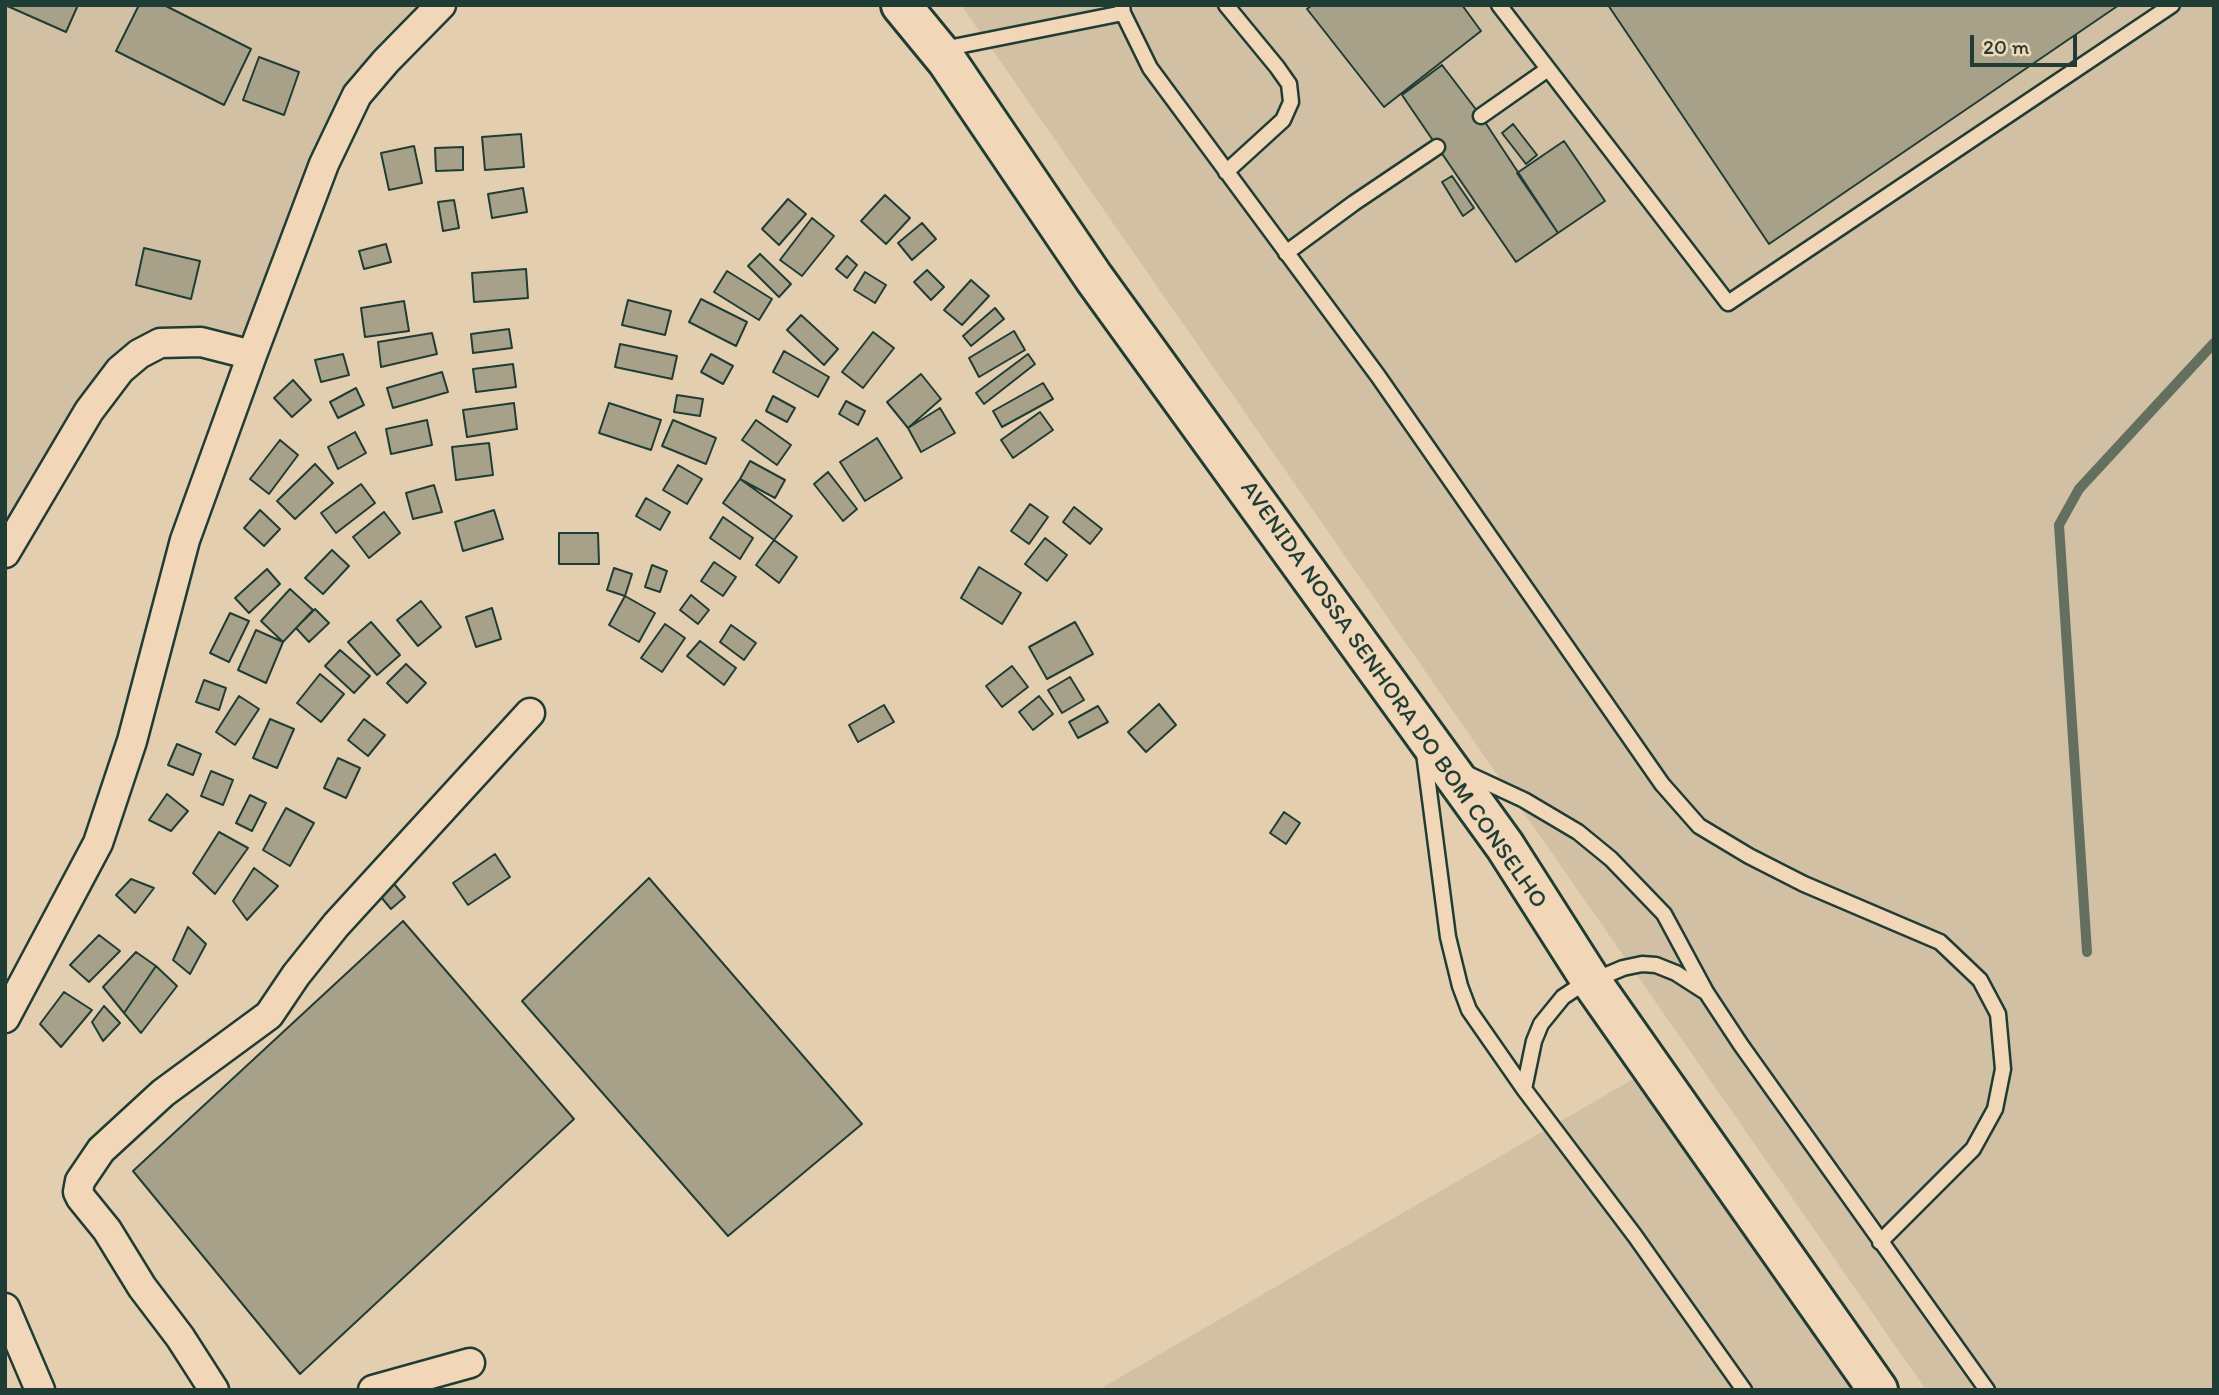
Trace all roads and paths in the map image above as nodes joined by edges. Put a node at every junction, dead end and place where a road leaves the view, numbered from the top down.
1 (442, 5) edge
2 (901, 5) edge
3 (1226, 5) edge
4 (1499, 5) edge
5 (2172, 5) edge
6 (1123, 9) edge
7 (937, 50) junction
8 (1548, 69) junction
9 (1481, 116) dead end
10 (1437, 147) dead end
11 (1226, 172) junction
12 (1286, 253) junction
13 (252, 355) junction
14 (5, 553) edge
15 (530, 713) dead end
16 (1422, 731) junction
17 (1445, 763) junction
18 (1591, 981) junction
19 (1706, 992) junction
20 (5, 1017) edge
21 (1524, 1089) junction
22 (1880, 1242) junction
23 (5, 1308) edge
24 (470, 1363) dead end
25 (40, 1390) edge
26 (214, 1390) edge
27 (373, 1390) edge
28 (1744, 1390) edge
29 (1878, 1390) edge
30 (1987, 1390) edge

1 - 13 street
2 - 7 main road, AVENIDA NOSSA SENHORA DO BOM CONSELHO
3 - 11 lane
4 - 8 lane
5 - 8 lane
6 - 7 lane
6 - 11 lane
7 - 16 main road, AVENIDA NOSSA SENHORA DO BOM CONSELHO
8 - 9 lane
10 - 12 lane
11 - 12 lane
12 - 22 lane
13 - 14 street
13 - 20 street
15 - 26 street
16 - 17 main road, AVENIDA NOSSA SENHORA DO BOM CONSELHO
16 - 21 lane
17 - 18 main road, AVENIDA NOSSA SENHORA DO BOM CONSELHO
17 - 19 lane
18 - 19 lane
18 - 21 lane
18 - 29 main road, AVENIDA NOSSA SENHORA DO BOM CONSELHO
19 - 22 lane
21 - 28 lane
22 - 30 lane
23 - 25 street
24 - 27 street

